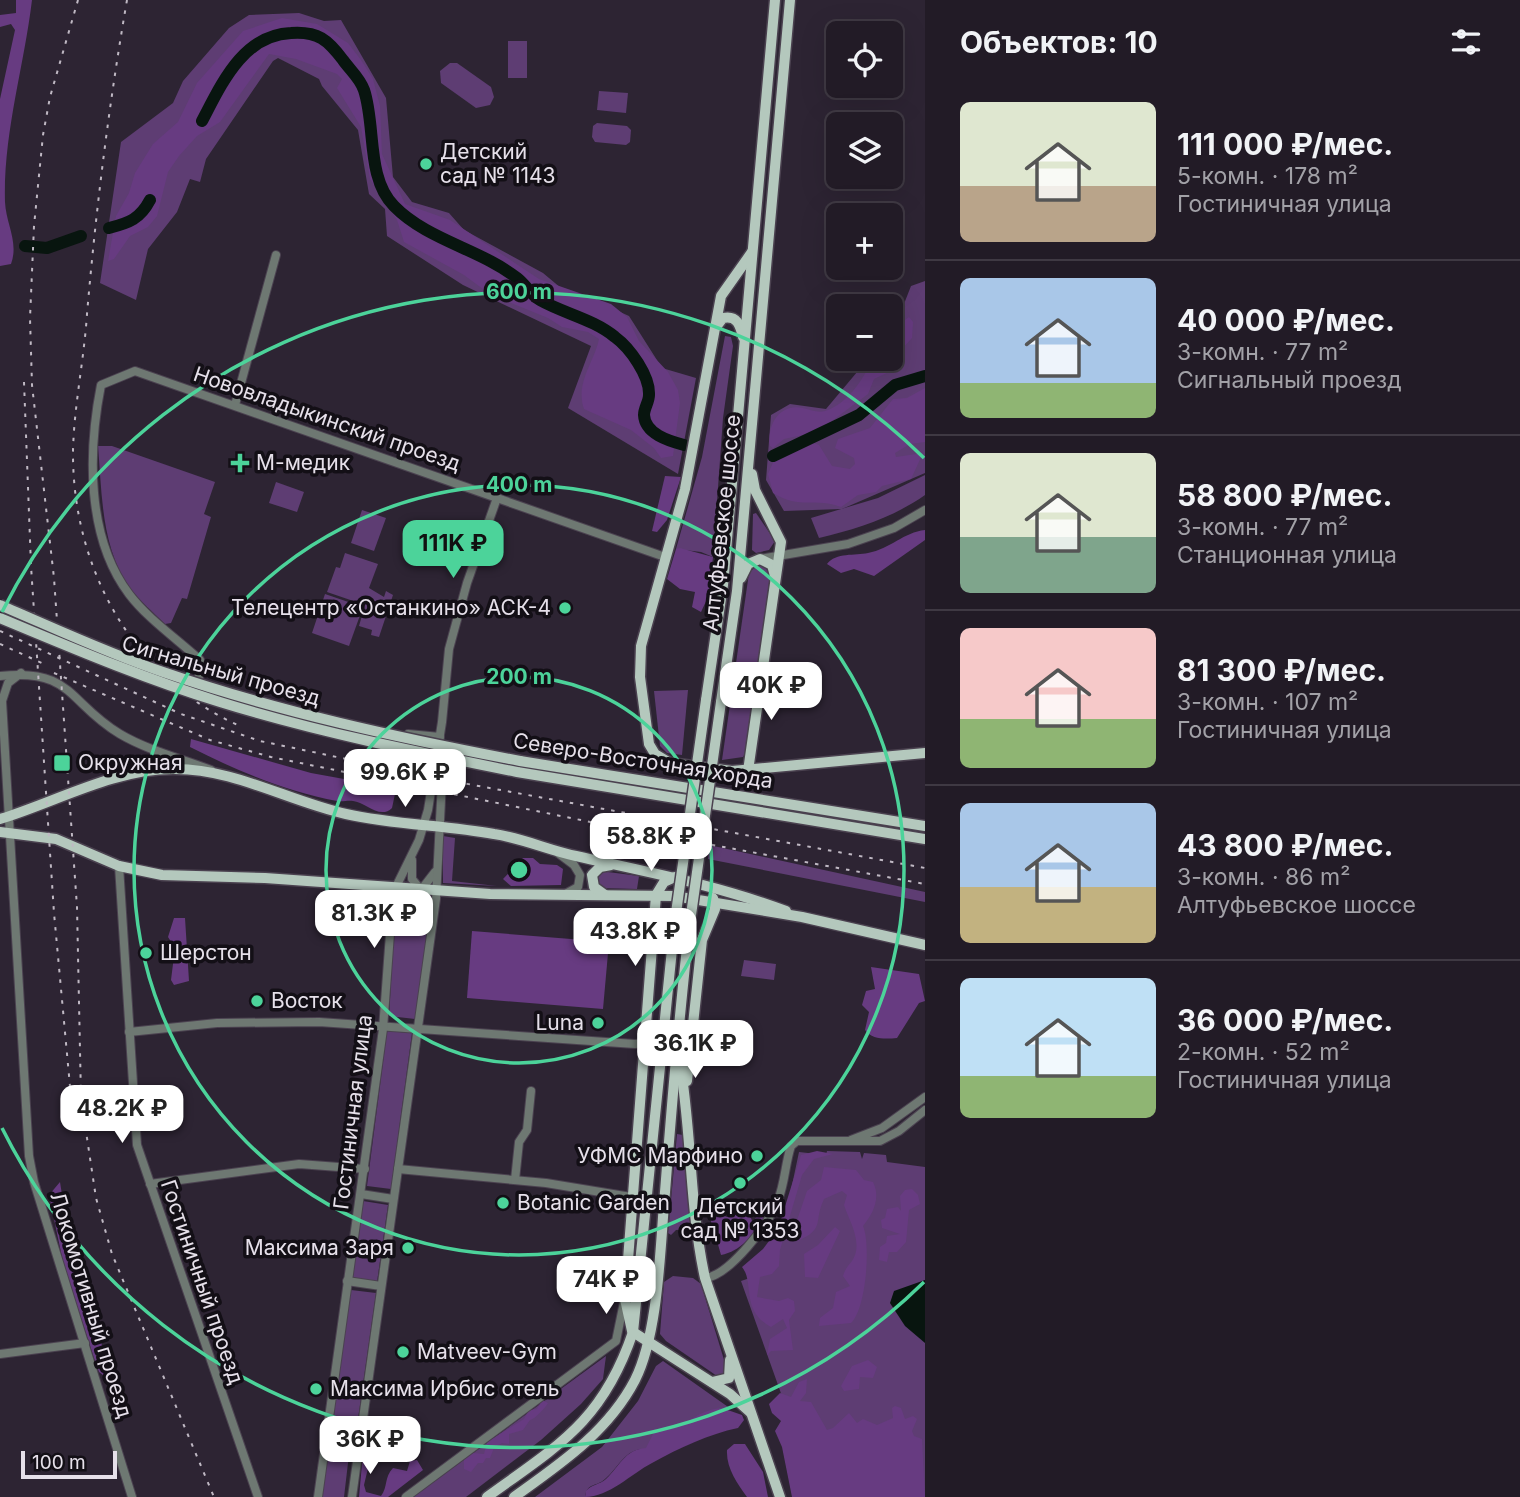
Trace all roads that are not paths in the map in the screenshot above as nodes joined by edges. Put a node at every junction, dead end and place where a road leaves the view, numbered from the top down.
1 (775, 0) edge
2 (790, 0) edge
3 (752, 252) junction
4 (276, 255) dead end
5 (715, 329) junction
6 (745, 345) junction
7 (235, 405) junction
8 (750, 454) junction
9 (497, 498) junction
10 (925, 510) edge
11 (780, 554) junction
12 (665, 557) junction
13 (760, 559) junction
14 (776, 579) junction
15 (737, 591) junction
16 (0, 604) edge
17 (0, 612) edge
18 (0, 618) edge
19 (21, 673) junction
20 (0, 676) edge
21 (198, 689) junction
22 (1, 700) edge
23 (440, 737) junction
24 (925, 753) edge
25 (518, 767) junction
26 (748, 771) junction
27 (227, 776) junction
28 (5, 818) edge
29 (423, 826) junction
30 (925, 826) edge
31 (438, 828) junction
32 (5, 833) edge
33 (925, 839) edge
34 (556, 851) junction
35 (413, 854) junction
36 (618, 865) junction
37 (119, 866) junction
38 (436, 869) junction
39 (675, 877) junction
40 (709, 884) junction
41 (394, 888) junction
42 (421, 890) junction
43 (436, 891) junction
44 (557, 895) junction
45 (605, 895) junction
46 (656, 895) junction
47 (715, 901) junction
48 (802, 917) junction
49 (925, 945) edge
50 (383, 1026) junction
51 (418, 1028) junction
52 (662, 1029) junction
53 (129, 1032) junction
54 (676, 1037) junction
55 (660, 1041) junction
56 (644, 1044) junction
57 (691, 1049) junction
58 (682, 1071) junction
59 (531, 1091) dead end
60 (686, 1094) junction
61 (925, 1097) edge
62 (639, 1100) junction
63 (672, 1101) junction
64 (925, 1110) edge
65 (849, 1141) junction
66 (365, 1169) junction
67 (398, 1169) junction
68 (515, 1180) junction
69 (150, 1184) junction
70 (632, 1185) junction
71 (361, 1194) junction
72 (631, 1197) junction
73 (393, 1199) junction
74 (647, 1217) junction
75 (705, 1278) junction
76 (347, 1281) junction
77 (382, 1286) junction
78 (625, 1299) junction
79 (633, 1332) junction
80 (648, 1340) junction
81 (85, 1343) junction
82 (730, 1350) junction
83 (0, 1354) edge
84 (711, 1382) junction
85 (751, 1414) junction
86 (132, 1497) edge
87 (258, 1497) edge
88 (318, 1497) edge
89 (352, 1497) edge
90 (406, 1497) edge
91 (487, 1497) edge
92 (514, 1497) edge
93 (780, 1497) edge

1 - 3 main road, Алтуфьевское шоссе
2 - 8 main road, Алтуфьевское шоссе
3 - 5 main road
3 - 6 main road, Алтуфьевское шоссе
4 - 7 street
5 - 6 main road
5 - 12 main road
6 - 52 main road, Алтуфьевское шоссе, bridge
7 - 9 street, Нововладыкинский проезд
7 - 21 street, Нововладыкинский проезд
8 - 11 main road
8 - 15 main road, Алтуфьевское шоссе
9 - 12 street, Нововладыкинский проезд
9 - 23 street, Гостиничная улица
10 - 11 street
11 - 13 street
11 - 14 main road
12 - 26 main road
13 - 14 main road
13 - 15 main road
14 - 26 main road
15 - 54 main road, Алтуфьевское шоссе, bridge
16 - 25 main road, Северо-Восточная хорда, bridge
17 - 21 street, Сигнальный проезд
18 - 25 main road, Северо-Восточная хорда, bridge
19 - 20 street
19 - 22 street, Локомотивный проезд
19 - 27 street
21 - 23 street, Сигнальный проезд
22 - 28 street, Локомотивный проезд
23 - 29 street, Гостиничная улица
23 - 31 street, Гостиничная улица
24 - 26 main road
25 - 30 main road, Северо-Восточная хорда
25 - 33 main road, Северо-Восточная хорда
27 - 28 main road
27 - 29 main road
28 - 32 street, Локомотивный проезд
29 - 31 main road
29 - 35 street, Гостиничная улица
31 - 34 main road
31 - 38 street, Гостиничная улица
32 - 37 main road
32 - 81 street, Локомотивный проезд
34 - 36 main road
34 - 44 street
35 - 41 street, Гостиничная улица
35 - 42 street
36 - 39 main road
36 - 45 main road
37 - 41 main road
37 - 53 street, Гостиничный проезд
38 - 42 street
38 - 43 street, Гостиничная улица
39 - 40 main road
39 - 46 main road
40 - 47 main road
40 - 48 main road
41 - 42 main road
41 - 50 street, Гостиничная улица
42 - 43 main road
43 - 44 main road
43 - 51 street, Гостиничная улица
44 - 45 main road
45 - 46 main road
46 - 47 main road
46 - 56 main road
47 - 48 main road
47 - 57 main road
48 - 49 main road
50 - 51 street
50 - 53 street
50 - 66 street, Гостиничная улица
51 - 56 street
51 - 67 street, Гостиничная улица
52 - 55 main road
52 - 74 main road, Алтуфьевское шоссе
53 - 69 street, Гостиничный проезд
54 - 58 main road
54 - 63 main road, Алтуфьевское шоссе
55 - 56 street
55 - 62 main road
56 - 62 main road
57 - 58 main road
57 - 60 main road
58 - 60 main road
58 - 63 main road
59 - 68 street
60 - 75 main road
61 - 65 street
62 - 70 main road
63 - 80 main road, Алтуфьевское шоссе
64 - 65 street
65 - 75 street
66 - 69 street
66 - 71 street, Гостиничная улица
67 - 68 street
67 - 73 street, Гостиничная улица
68 - 72 street
69 - 87 street, Гостиничный проезд
70 - 72 main road
70 - 74 main road
71 - 73 street
71 - 76 street, Гостиничная улица
72 - 78 main road
73 - 77 street, Гостиничная улица
74 - 79 main road, Алтуфьевское шоссе
75 - 82 main road
76 - 77 street
76 - 88 street, Гостиничная улица
77 - 89 street, Гостиничная улица
78 - 79 main road
78 - 90 street
79 - 80 main road
79 - 91 main road, Алтуфьевское шоссе
80 - 84 main road
80 - 92 main road, Алтуфьевское шоссе
81 - 83 street
81 - 86 street, Локомотивный проезд
82 - 84 main road
82 - 85 main road
84 - 85 main road
85 - 93 main road

